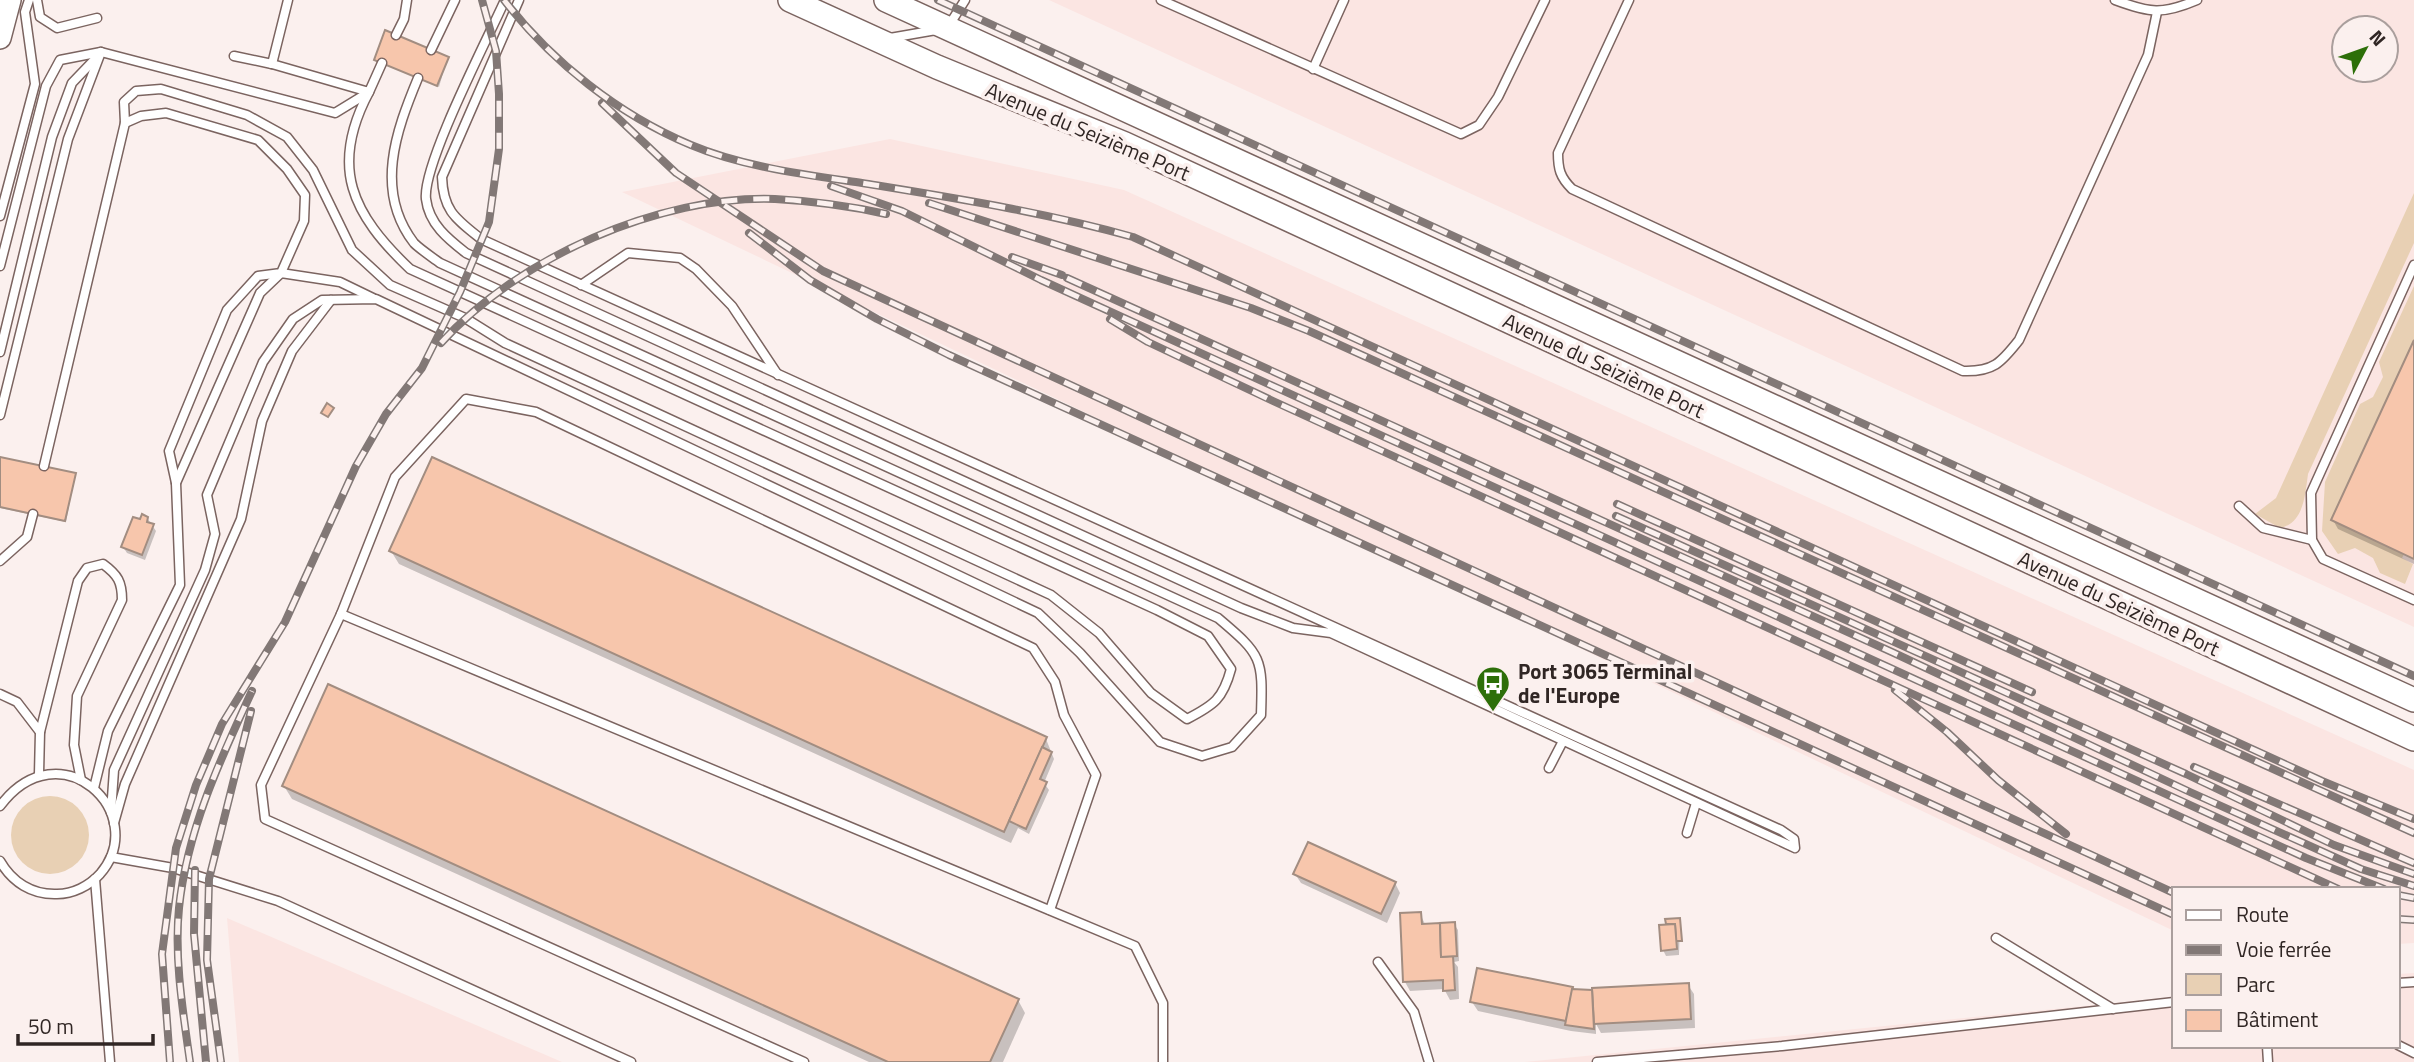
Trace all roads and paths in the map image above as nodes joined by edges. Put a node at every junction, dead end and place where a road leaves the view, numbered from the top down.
1 (10, 0) edge
2 (29, 0) edge
3 (37, 0) edge
4 (288, 0) edge
5 (407, 0) edge
6 (455, 0) edge
7 (505, 0) edge
8 (519, 0) edge
9 (790, 0) edge
10 (886, 0) edge
11 (965, 0) edge
12 (1161, 0) edge
13 (1344, 0) edge
14 (1545, 0) edge
15 (1629, 0) edge
16 (2115, 0) edge
17 (2140, 0) edge
18 (2197, 0) edge
19 (2146, 12) junction
20 (2157, 12) junction
21 (97, 18) dead end
22 (948, 28) junction
23 (396, 35) dead end
24 (0, 38) edge
25 (878, 40) junction
26 (431, 50) dead end
27 (101, 52) junction
28 (234, 56) dead end
29 (382, 63) dead end
30 (272, 64) junction
31 (1313, 69) junction
32 (418, 78) dead end
33 (369, 92) junction
34 (125, 123) junction
35 (0, 216) edge
36 (2414, 265) edge
37 (0, 266) edge
38 (281, 273) junction
39 (581, 285) junction
40 (376, 299) junction
41 (331, 300) junction
42 (0, 352) edge
43 (778, 375) junction
44 (0, 415) edge
45 (44, 466) dead end
46 (176, 483) junction
47 (2239, 506) dead end
48 (33, 514) dead end
49 (2312, 540) junction
50 (0, 561) edge
51 (2414, 600) edge
52 (341, 614) junction
53 (1333, 631) junction
54 (0, 694) edge
55 (2414, 701) edge
56 (40, 732) junction
57 (2414, 740) edge
58 (1563, 741) junction
59 (1549, 768) dead end
60 (39, 774) junction
61 (81, 780) junction
62 (94, 788) junction
63 (1696, 803) junction
64 (0, 806) edge
65 (111, 812) junction
66 (114, 823) junction
67 (1687, 833) dead end
68 (111, 857) junction
69 (0, 861) edge
70 (95, 879) junction
71 (1050, 910) junction
72 (1996, 938) dead end
73 (1378, 962) dead end
74 (2172, 1002) edge
75 (2113, 1009) junction
76 (110, 1062) edge
77 (631, 1062) edge
78 (804, 1062) edge
79 (1163, 1062) edge
80 (1429, 1062) edge
81 (1597, 1062) edge

1 - 24 street
2 - 35 lane
3 - 21 lane
4 - 30 lane
5 - 23 lane
6 - 26 lane
7 - 53 lane
8 - 39 lane
9 - 25 main road, Avenue du Seizième Port
10 - 22 main road, Avenue du Seizième Port
11 - 22 lane
12 - 31 lane
13 - 31 lane
14 - 31 lane
15 - 20 lane
16 - 19 lane
17 - 19 lane
18 - 20 lane
19 - 20 lane
22 - 25 lane
22 - 55 main road, Avenue du Seizième Port
25 - 57 main road, Avenue du Seizième Port
27 - 33 lane
27 - 37 lane
27 - 42 lane
27 - 44 lane
28 - 30 lane
29 - 33 lane
30 - 33 lane
32 - 40 lane
33 - 34 lane
34 - 38 lane
34 - 45 lane
36 - 49 lane
38 - 40 lane
38 - 46 lane
38 - 46 lane
39 - 43 lane
39 - 43 lane
40 - 41 lane
41 - 65 lane
41 - 66 lane
43 - 53 lane
46 - 62 lane
47 - 49 lane
48 - 50 lane
49 - 51 lane
52 - 71 lane
52 - 71 lane
52 - 78 lane
53 - 58 lane
53 - 63 lane
54 - 56 lane
56 - 60 lane
56 - 61 lane
58 - 59 lane
58 - 63 lane
60 - 61 lane
60 - 64 lane
61 - 62 lane
62 - 65 lane
63 - 67 lane
65 - 66 lane
66 - 68 lane
68 - 70 lane
68 - 77 lane
69 - 70 lane
70 - 76 lane
71 - 79 lane
72 - 75 lane
73 - 80 lane
74 - 75 lane
75 - 81 lane

